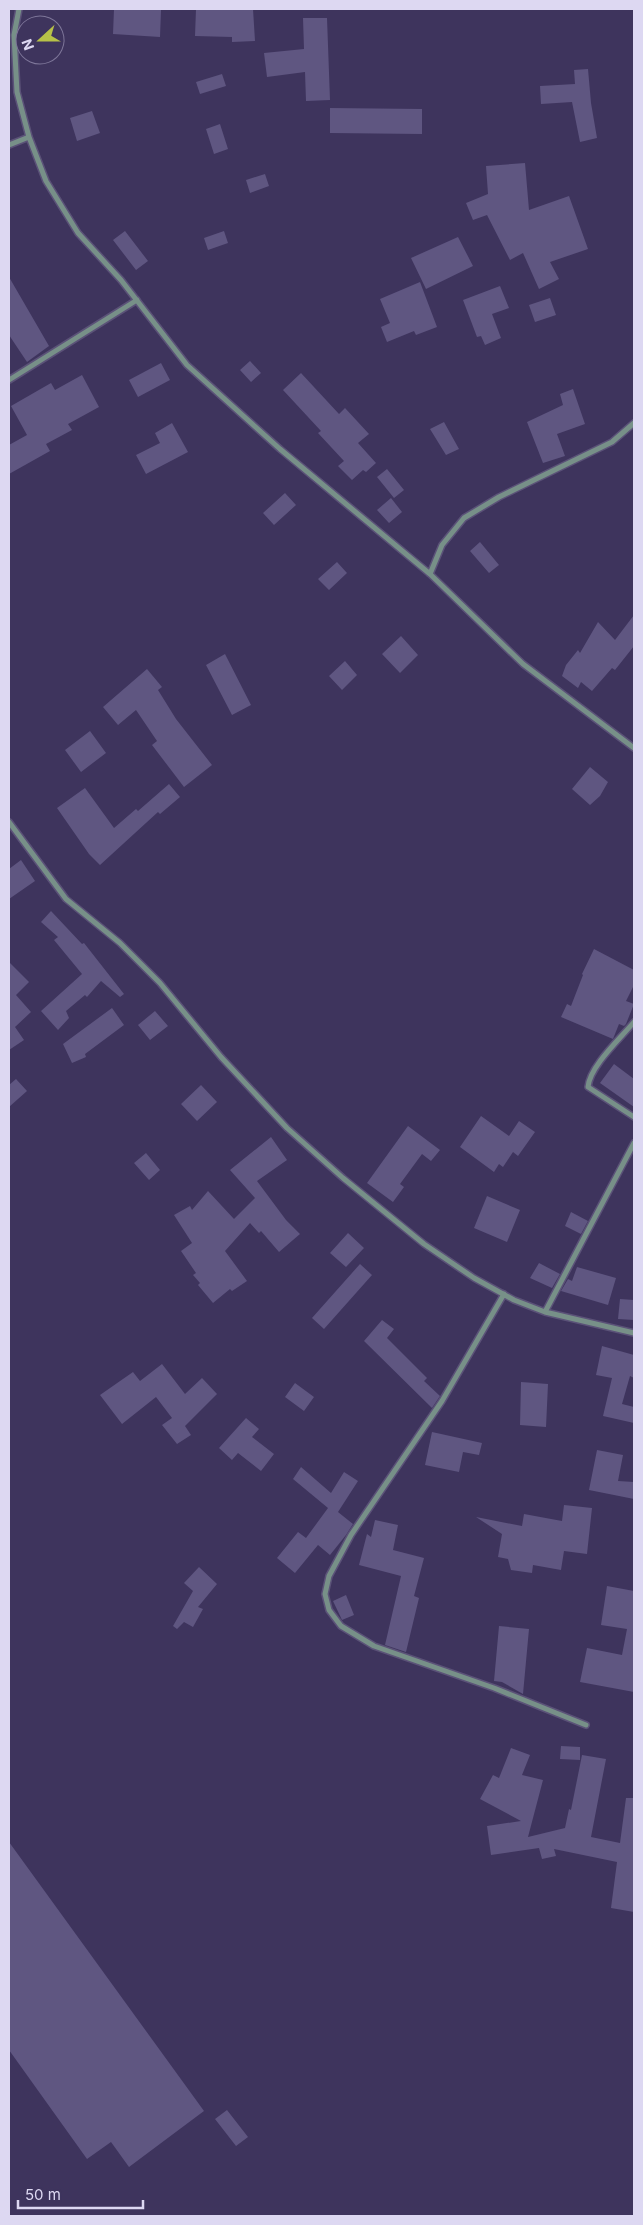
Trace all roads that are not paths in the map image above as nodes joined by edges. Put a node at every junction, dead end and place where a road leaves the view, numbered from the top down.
1 (19, 9) edge
2 (29, 137) junction
3 (9, 145) edge
4 (138, 300) junction
5 (9, 380) edge
6 (634, 423) edge
7 (430, 574) junction
8 (634, 748) edge
9 (9, 822) edge
10 (634, 1022) edge
11 (634, 1117) edge
12 (634, 1143) edge
13 (504, 1294) junction
14 (545, 1312) junction
15 (634, 1333) edge
16 (586, 1725) dead end

1 - 2 street
2 - 3 street
2 - 4 street
4 - 5 street
4 - 7 street
6 - 7 street
7 - 8 street
9 - 13 street
10 - 11 street
12 - 14 street
13 - 14 street
13 - 16 street
14 - 15 street

